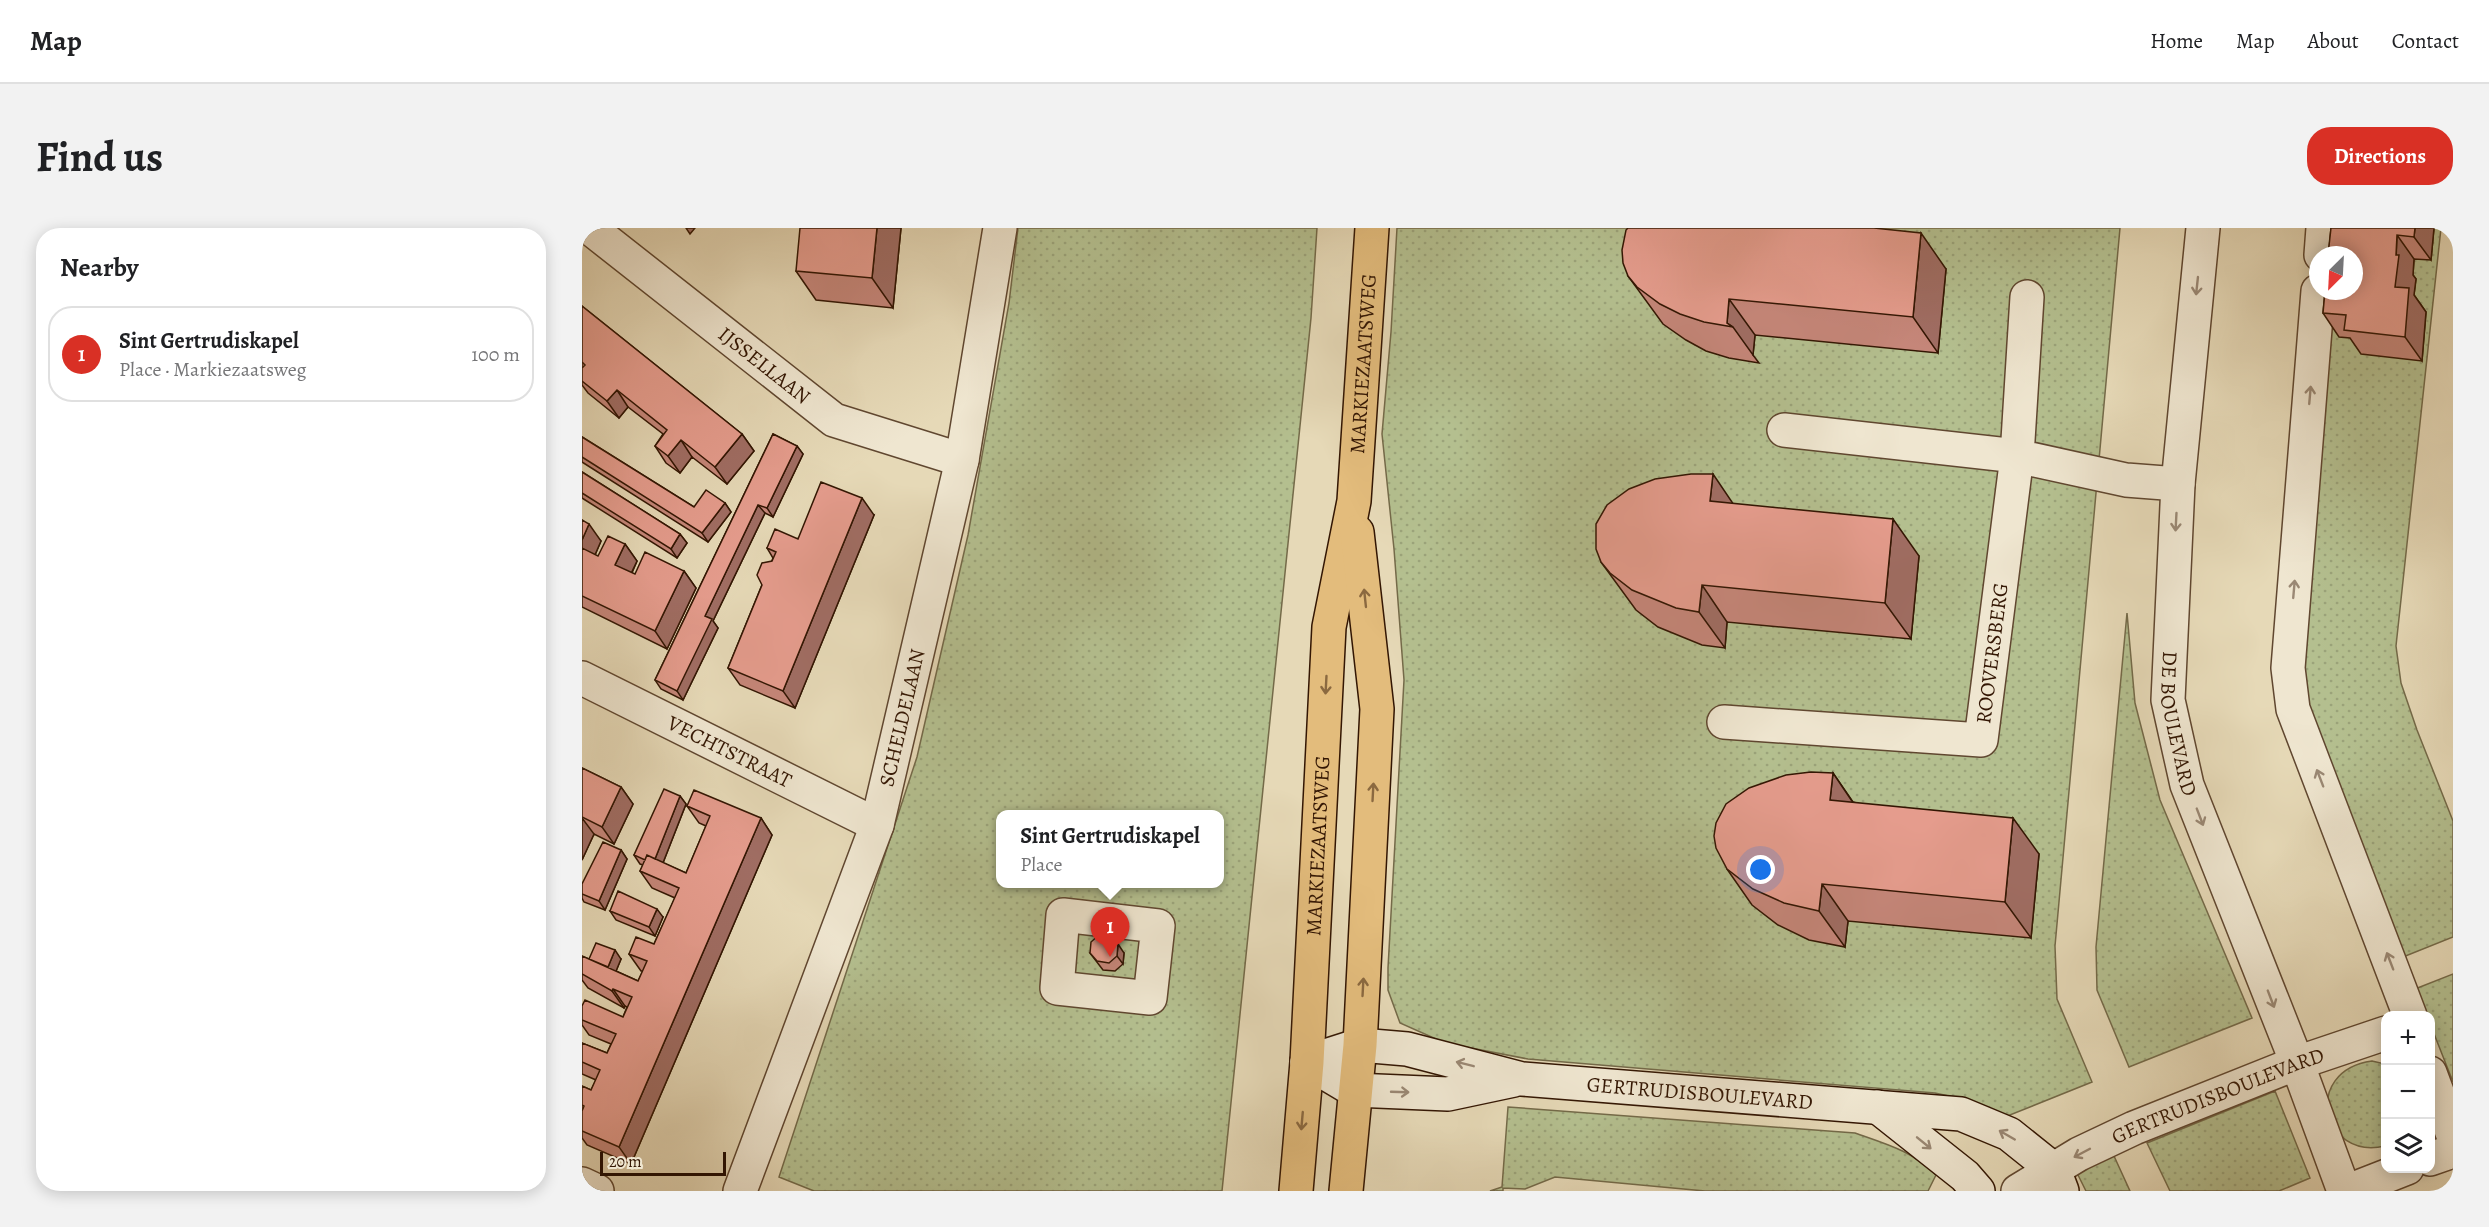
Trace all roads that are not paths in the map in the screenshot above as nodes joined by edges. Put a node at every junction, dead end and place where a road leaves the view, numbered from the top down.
1 (590, 228) edge
2 (999, 228) edge
3 (1372, 228) edge
4 (2203, 228) edge
5 (2324, 228) edge
6 (2322, 246) edge
7 (2027, 297) dead end
8 (2317, 300) edge
9 (1784, 430) dead end
10 (2017, 456) junction
11 (962, 460) junction
12 (2178, 484) junction
13 (1354, 501) junction
14 (582, 678) edge
15 (1724, 722) dead end
16 (877, 825) junction
17 (2408, 1011) edge
18 (2381, 1034) edge
19 (1360, 1045) junction
20 (1307, 1062) junction
21 (2297, 1063) junction
22 (1522, 1079) junction
23 (2435, 1086) edge
24 (1354, 1090) junction
25 (1878, 1107) junction
26 (2453, 1135) edge
27 (2453, 1151) edge
28 (2435, 1157) edge
29 (2394, 1173) edge
30 (2058, 1180) edge
31 (582, 1184) edge
32 (597, 1191) edge
33 (740, 1191) edge
34 (1296, 1191) edge
35 (1346, 1191) edge
36 (1978, 1191) edge
37 (2018, 1191) edge
38 (2346, 1191) edge

1 - 11 street, IJSSELLAAN
2 - 11 street, SCHELDELAAN
3 - 13 main road, MARKIEZAATSWEG
4 -> 12 street, DE BOULEVARD
5 - 6 street
7 - 10 street, ROOVERSBERG
17 -> 8 street
9 - 10 street
10 - 12 street
10 - 15 street, ROOVERSBERG
11 - 16 street, SCHELDELAAN
12 -> 21 street, DE BOULEVARD
19 -> 13 main road, MARKIEZAATSWEG
13 -> 20 main road, MARKIEZAATSWEG
14 - 16 street, VECHTSTRAAT
16 - 33 street, SCHELDELAAN
18 - 21 street, GERTRUDISBOULEVARD
19 - 20 street, GERTRUDISBOULEVARD
22 -> 19 street, GERTRUDISBOULEVARD
19 - 24 main road, MARKIEZAATSWEG
20 - 24 street, GERTRUDISBOULEVARD
20 -> 34 main road, MARKIEZAATSWEG
21 -> 30 street, GERTRUDISBOULEVARD
21 - 38 street, DE BOULEVARD
24 -> 22 street, GERTRUDISBOULEVARD
22 - 25 street, GERTRUDISBOULEVARD
23 - 26 street
24 - 35 main road, MARKIEZAATSWEG
30 -> 25 street, GERTRUDISBOULEVARD
25 -> 36 street
27 - 28 street
29 - 38 street
30 - 37 street, GERTRUDISBOULEVARD
31 - 32 street

